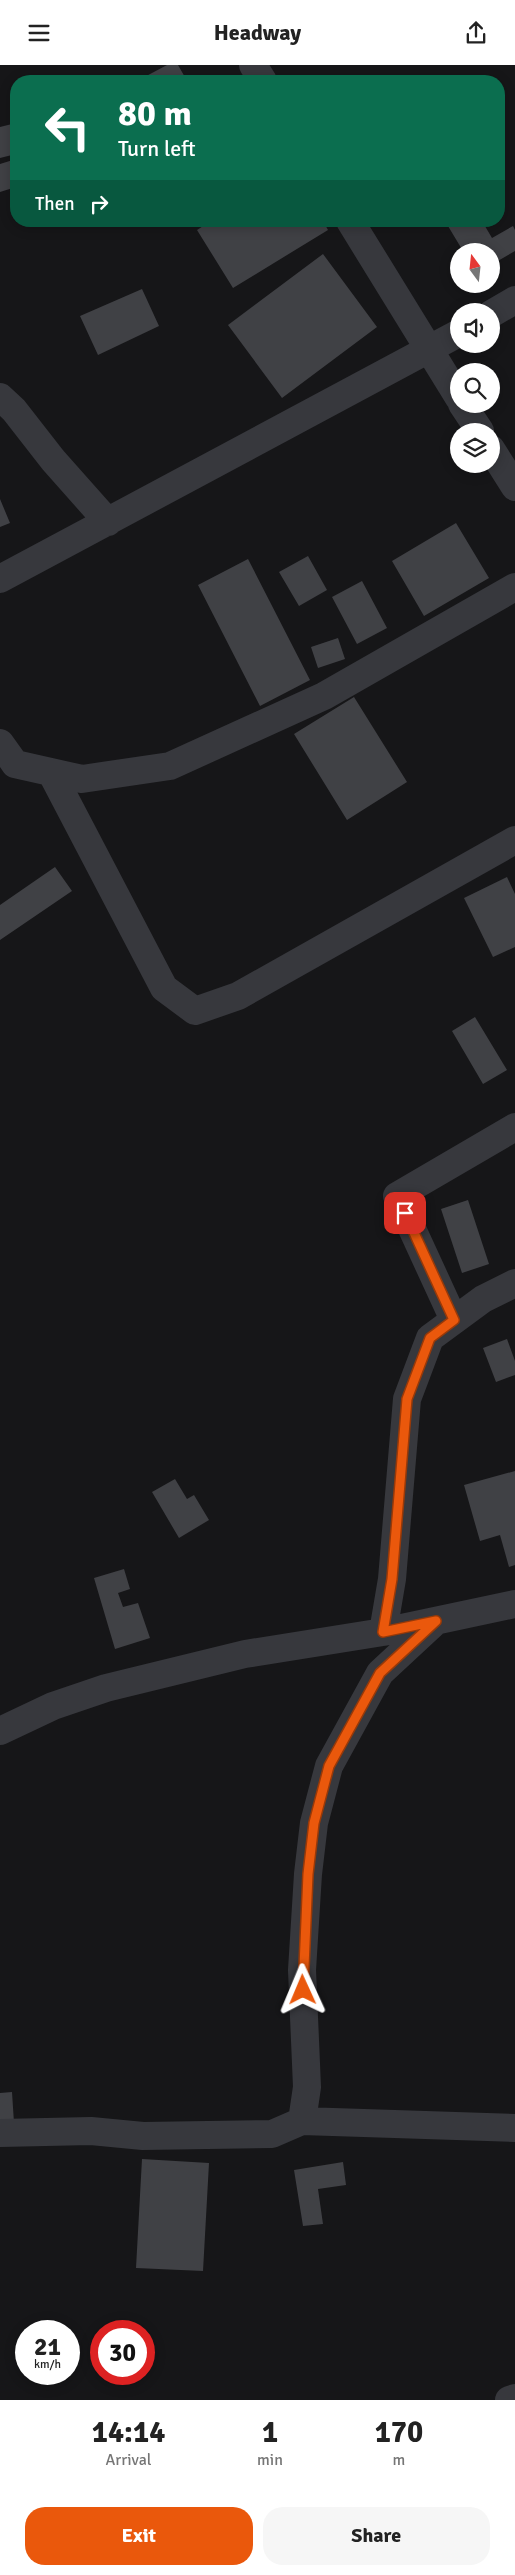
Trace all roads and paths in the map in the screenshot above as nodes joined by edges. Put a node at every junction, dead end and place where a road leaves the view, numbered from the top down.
1 (354, 227) edge
2 (515, 300) edge
3 (500, 309) edge
4 (450, 338) edge
5 (428, 350) junction
6 (450, 384) edge
7 (0, 397) edge
8 (500, 463) edge
9 (515, 487) edge
10 (108, 521) junction
11 (0, 579) edge
12 (515, 587) edge
13 (0, 743) edge
14 (51, 772) junction
15 (515, 841) edge
16 (515, 1127) edge
17 (515, 1283) edge
18 (454, 1320) junction
19 (515, 1604) edge
20 (436, 1621) junction
21 (383, 1632) junction
22 (0, 1731) edge
23 (302, 2121) junction
24 (515, 2128) edge
25 (0, 2133) edge
26 (515, 2398) edge
27 (509, 2400) edge

1 - 5 street
2 - 3 street
4 - 5 street
5 - 6 street
5 - 10 street
7 - 10 street
8 - 9 street
10 - 11 street
12 - 14 street
13 - 14 street
14 - 15 street
16 - 18 street
17 - 18 street
18 - 21 street
19 - 20 street
20 - 21 street
20 - 23 street
21 - 22 street
23 - 24 street
23 - 25 street
26 - 27 street

